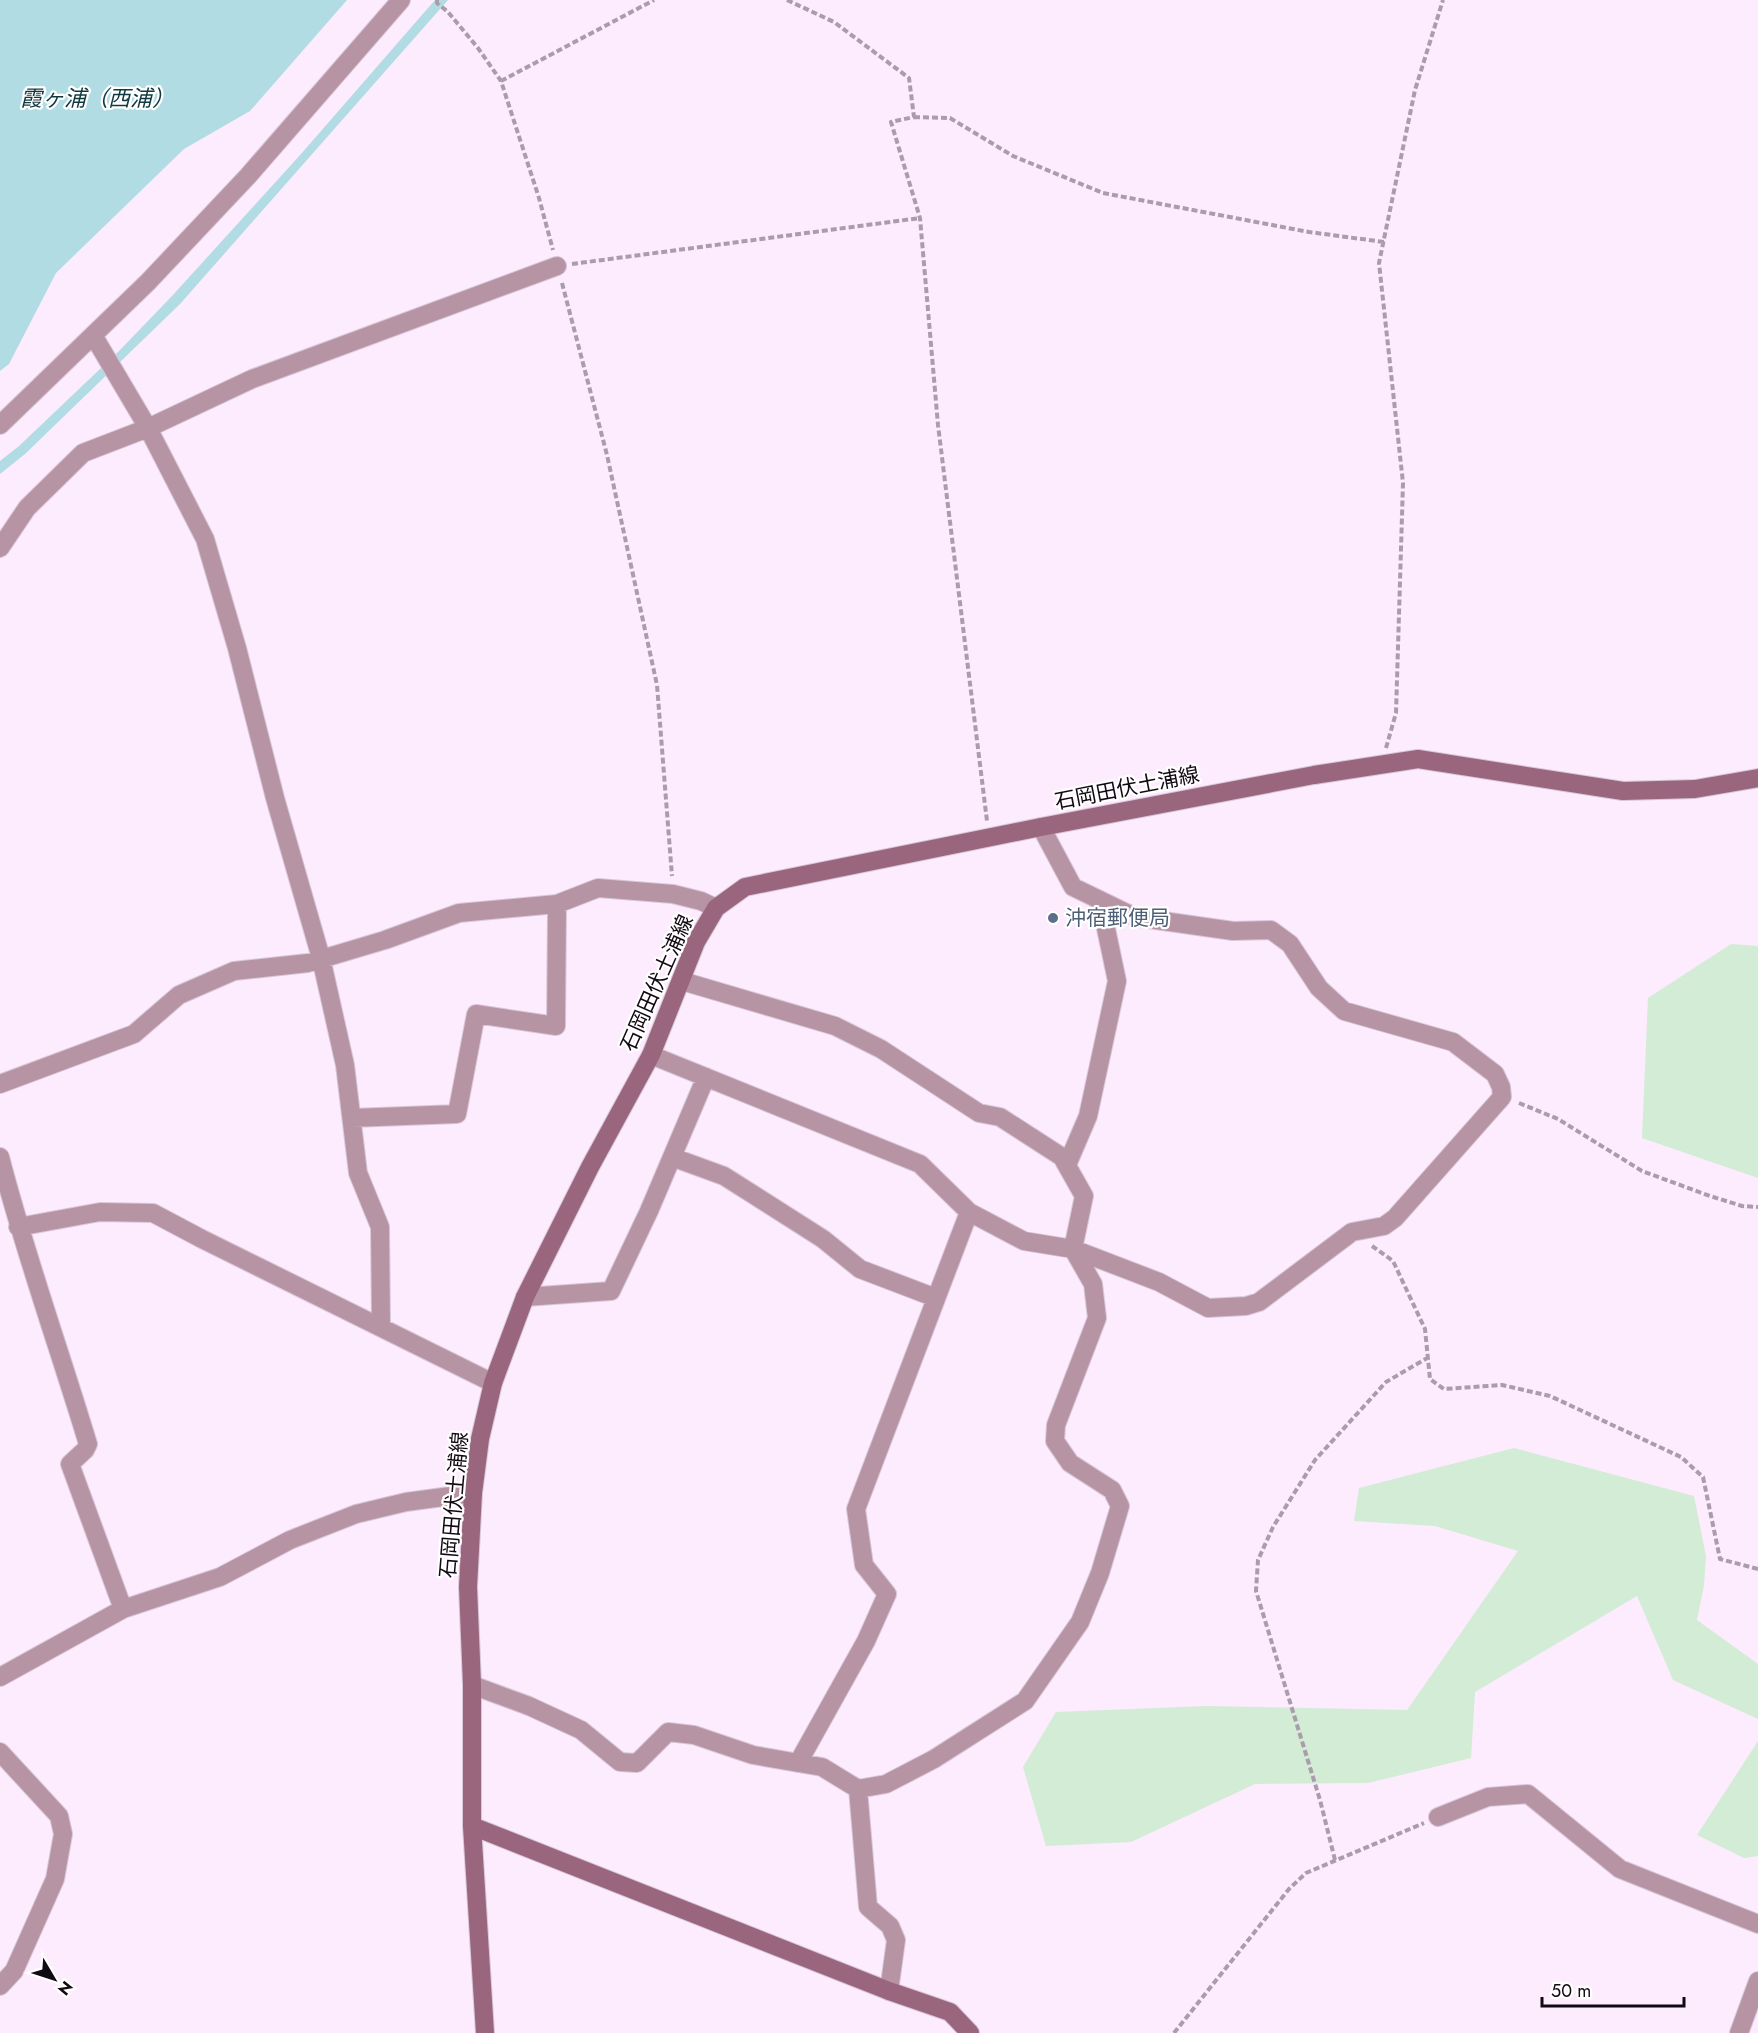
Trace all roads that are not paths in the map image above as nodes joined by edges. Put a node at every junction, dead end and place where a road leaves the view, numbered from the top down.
1 (401, 0) edge
2 (557, 266) road end
3 (93, 335) junction
4 (0, 425) edge
5 (148, 428) junction
6 (0, 548) edge
7 (1758, 778) edge
8 (1041, 827) junction
9 (1100, 900) junction
10 (557, 904) junction
11 (716, 908) junction
12 (321, 958) junction
13 (682, 981) junction
14 (651, 1055) junction
15 (706, 1077) junction
16 (0, 1084) edge
17 (352, 1118) junction
18 (0, 1157) edge
19 (672, 1157) junction
20 (1067, 1165) junction
21 (969, 1212) junction
22 (18, 1227) junction
23 (1073, 1249) junction
24 (525, 1297) junction
25 (936, 1298) junction
26 (381, 1326) junction
27 (493, 1383) junction
28 (473, 1493) junction
29 (123, 1609) junction
30 (0, 1677) edge
31 (472, 1685) junction
32 (0, 1752) edge
33 (798, 1763) junction
34 (858, 1789) junction
35 (1438, 1817) road end
36 (472, 1826) junction
37 (1758, 1924) edge
38 (1758, 1981) edge
39 (0, 1986) edge
40 (889, 1990) junction
41 (485, 2033) edge
42 (970, 2033) edge
43 (1739, 2033) edge

1 - 3 street
2 - 5 street
3 - 4 street
3 - 5 street
5 - 6 street
5 - 12 street
7 - 8 main road, 石岡田伏土浦線
8 - 9 street
8 - 11 main road, 石岡田伏土浦線
9 - 20 street
9 - 23 street
10 - 11 street
10 - 12 street
10 - 17 street
11 - 13 main road, 石岡田伏土浦線
12 - 16 street
12 - 17 street
13 - 14 main road, 石岡田伏土浦線
13 - 20 street
14 - 15 street
14 - 24 main road, 石岡田伏土浦線
15 - 19 street
15 - 21 street
17 - 26 street
18 - 22 street
19 - 24 street
19 - 25 street
20 - 23 street
21 - 23 street
21 - 25 street
22 - 26 street
22 - 29 street
23 - 34 street
24 - 27 main road, 石岡田伏土浦線
25 - 33 street
26 - 27 street
27 - 28 main road, 石岡田伏土浦線
28 - 29 street
28 - 31 main road, 石岡田伏土浦線
29 - 30 street
31 - 33 street
31 - 36 main road, 石岡田伏土浦線
32 - 39 street
33 - 34 street
34 - 40 street
35 - 37 street
36 - 40 main road
36 - 41 main road, 石岡田伏土浦線
38 - 43 street
40 - 42 main road

